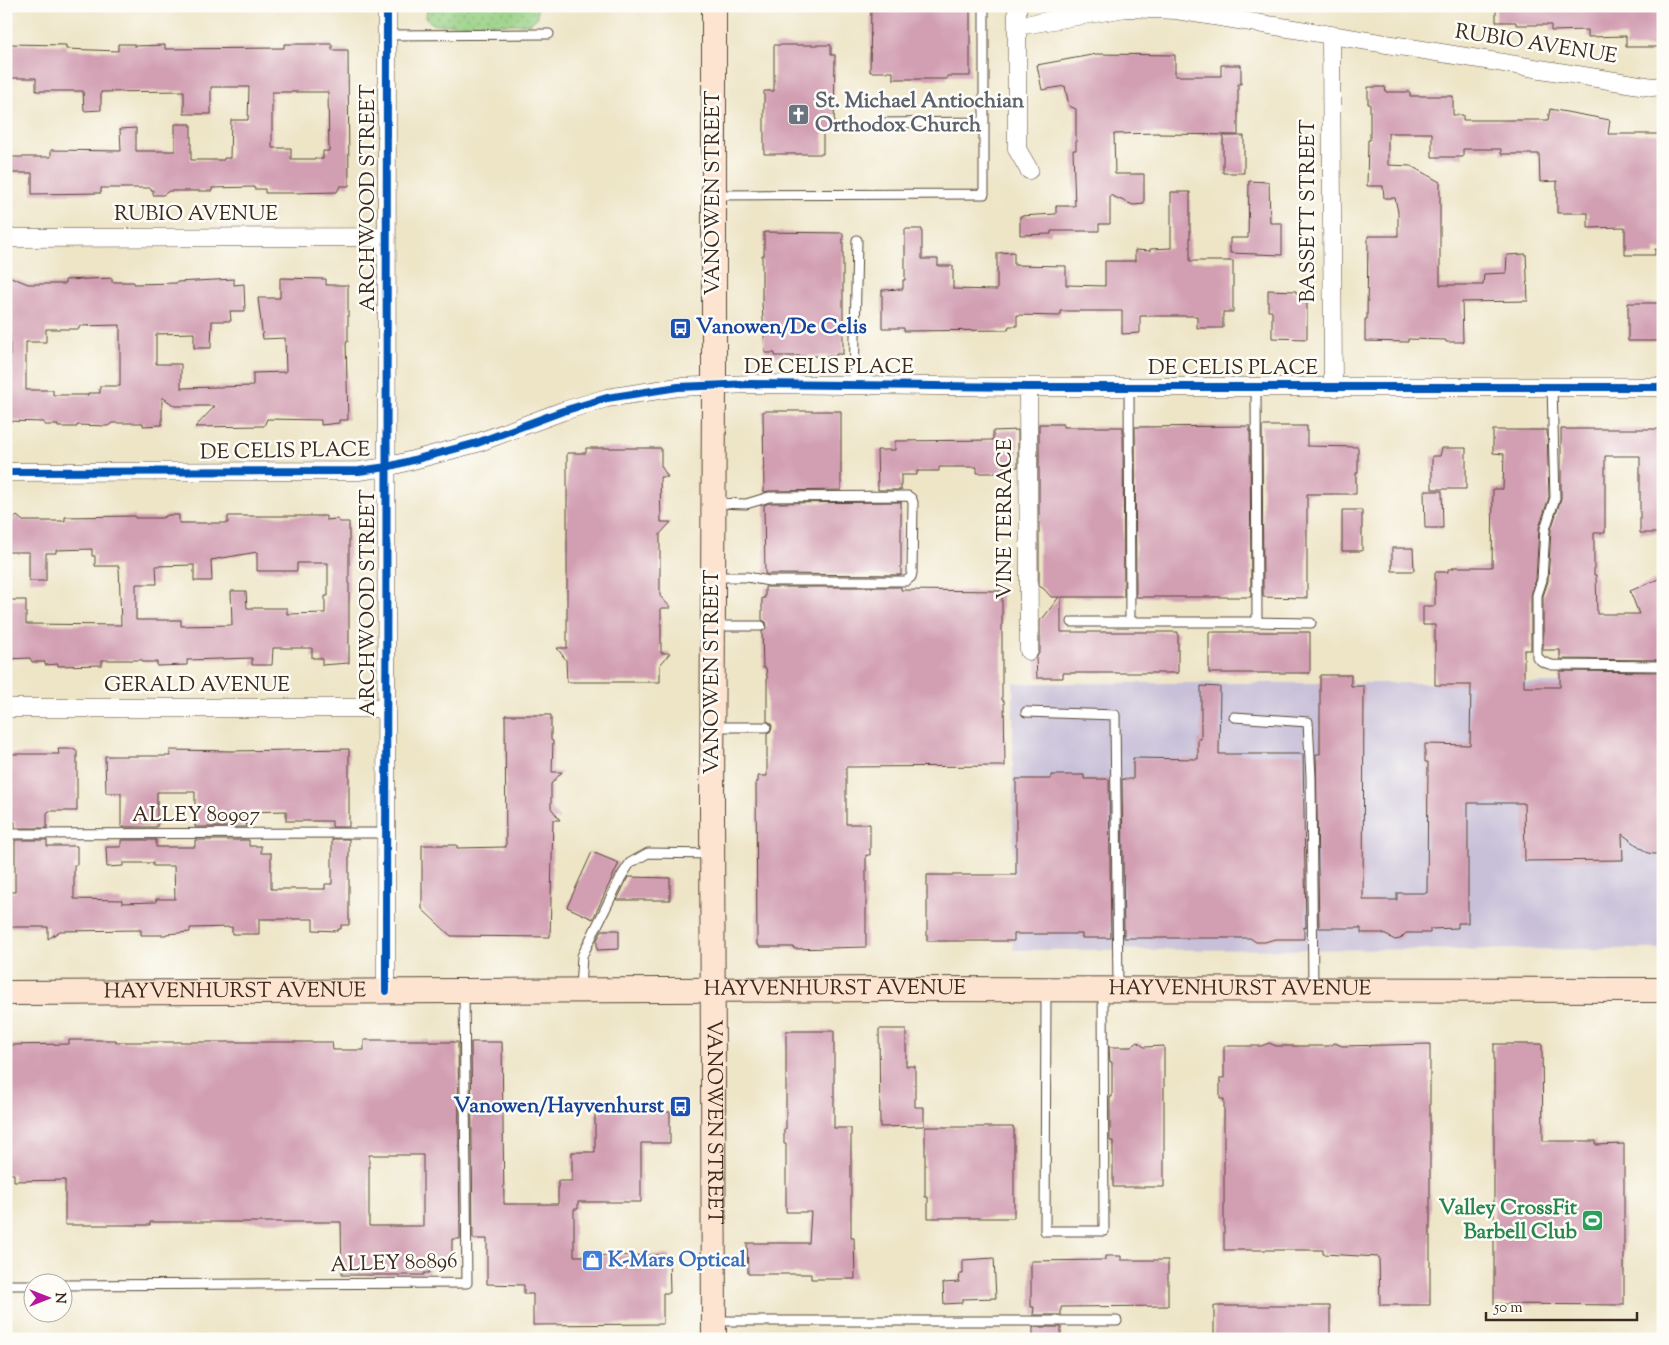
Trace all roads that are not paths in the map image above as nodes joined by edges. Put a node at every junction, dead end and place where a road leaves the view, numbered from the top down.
1 (387, 6) edge
2 (714, 6) edge
3 (984, 6) edge
4 (1017, 6) edge
5 (1017, 26) junction
6 (548, 34) dead end
7 (387, 35) junction
8 (1331, 35) junction
9 (1663, 86) edge
10 (984, 122) junction
11 (880, 123) dead end
12 (1029, 170) dead end
13 (713, 195) junction
14 (387, 237) junction
15 (6, 238) edge
16 (857, 240) dead end
17 (714, 385) junction
18 (854, 385) junction
19 (1028, 387) junction
20 (1129, 387) junction
21 (1256, 387) junction
22 (1333, 387) junction
23 (1552, 387) junction
24 (1663, 387) edge
25 (387, 467) junction
26 (6, 472) edge
27 (713, 503) junction
28 (713, 577) junction
29 (1072, 622) dead end
30 (1130, 622) junction
31 (1257, 622) junction
32 (1311, 623) dead end
33 (713, 626) junction
34 (761, 626) dead end
35 (1029, 651) dead end
36 (1663, 666) edge
37 (6, 708) edge
38 (387, 708) junction
39 (1026, 712) dead end
40 (1234, 717) dead end
41 (712, 727) junction
42 (766, 727) dead end
43 (387, 833) junction
44 (6, 834) edge
45 (712, 854) junction
46 (580, 990) junction
47 (713, 990) junction
48 (1046, 990) junction
49 (1110, 990) junction
50 (1312, 990) junction
51 (1663, 990) edge
52 (386, 991) junction
53 (464, 991) junction
54 (6, 993) edge
55 (6, 1285) edge
56 (22, 1285) edge
57 (72, 1285) edge
58 (1117, 1321) dead end
59 (714, 1330) edge

1 - 7 street, ARCHWOOD STREET
2 - 13 main road, VANOWEN STREET
3 - 10 lane
4 - 5 street
5 - 8 street, RUBIO AVENUE
5 - 12 street
6 - 7 lane
7 - 14 street, ARCHWOOD STREET
8 - 9 street, RUBIO AVENUE
8 - 22 street, BASSETT STREET
10 - 11 lane
10 - 13 lane
13 - 17 main road, VANOWEN STREET
14 - 15 street, RUBIO AVENUE
14 - 25 street, ARCHWOOD STREET
16 - 18 lane
17 - 18 street, DE CELIS PLACE
17 - 25 street, DE CELIS PLACE
17 - 27 main road, VANOWEN STREET
18 - 19 street, DE CELIS PLACE
19 - 20 street, DE CELIS PLACE
19 - 35 street, VINE TERRACE
20 - 21 street, DE CELIS PLACE
20 - 30 lane
21 - 22 street, DE CELIS PLACE
21 - 31 lane
22 - 23 street, DE CELIS PLACE
23 - 24 street, DE CELIS PLACE
23 - 36 lane
25 - 26 street, DE CELIS PLACE
25 - 38 street, ARCHWOOD STREET
27 - 28 main road, VANOWEN STREET
27 - 28 lane
28 - 33 main road, VANOWEN STREET
29 - 30 lane
30 - 31 lane
31 - 32 lane
33 - 34 lane
33 - 41 main road, VANOWEN STREET
37 - 38 street, GERALD AVENUE
38 - 43 street, ARCHWOOD STREET
39 - 49 lane
40 - 50 lane
41 - 42 lane
41 - 45 main road, VANOWEN STREET
43 - 44 lane, ALLEY 80907
43 - 52 street, ARCHWOOD STREET
45 - 46 lane
45 - 47 main road, VANOWEN STREET
46 - 47 main road, HAYVENHURST AVENUE
46 - 53 main road, HAYVENHURST AVENUE
47 - 48 main road, HAYVENHURST AVENUE
47 - 59 main road, VANOWEN STREET
48 - 49 main road, HAYVENHURST AVENUE
48 - 49 lane
49 - 50 main road, HAYVENHURST AVENUE
50 - 51 main road, HAYVENHURST AVENUE
52 - 53 main road, HAYVENHURST AVENUE
52 - 54 main road, HAYVENHURST AVENUE
53 - 57 lane, ALLEY 80896
55 - 56 lane
58 - 59 lane

